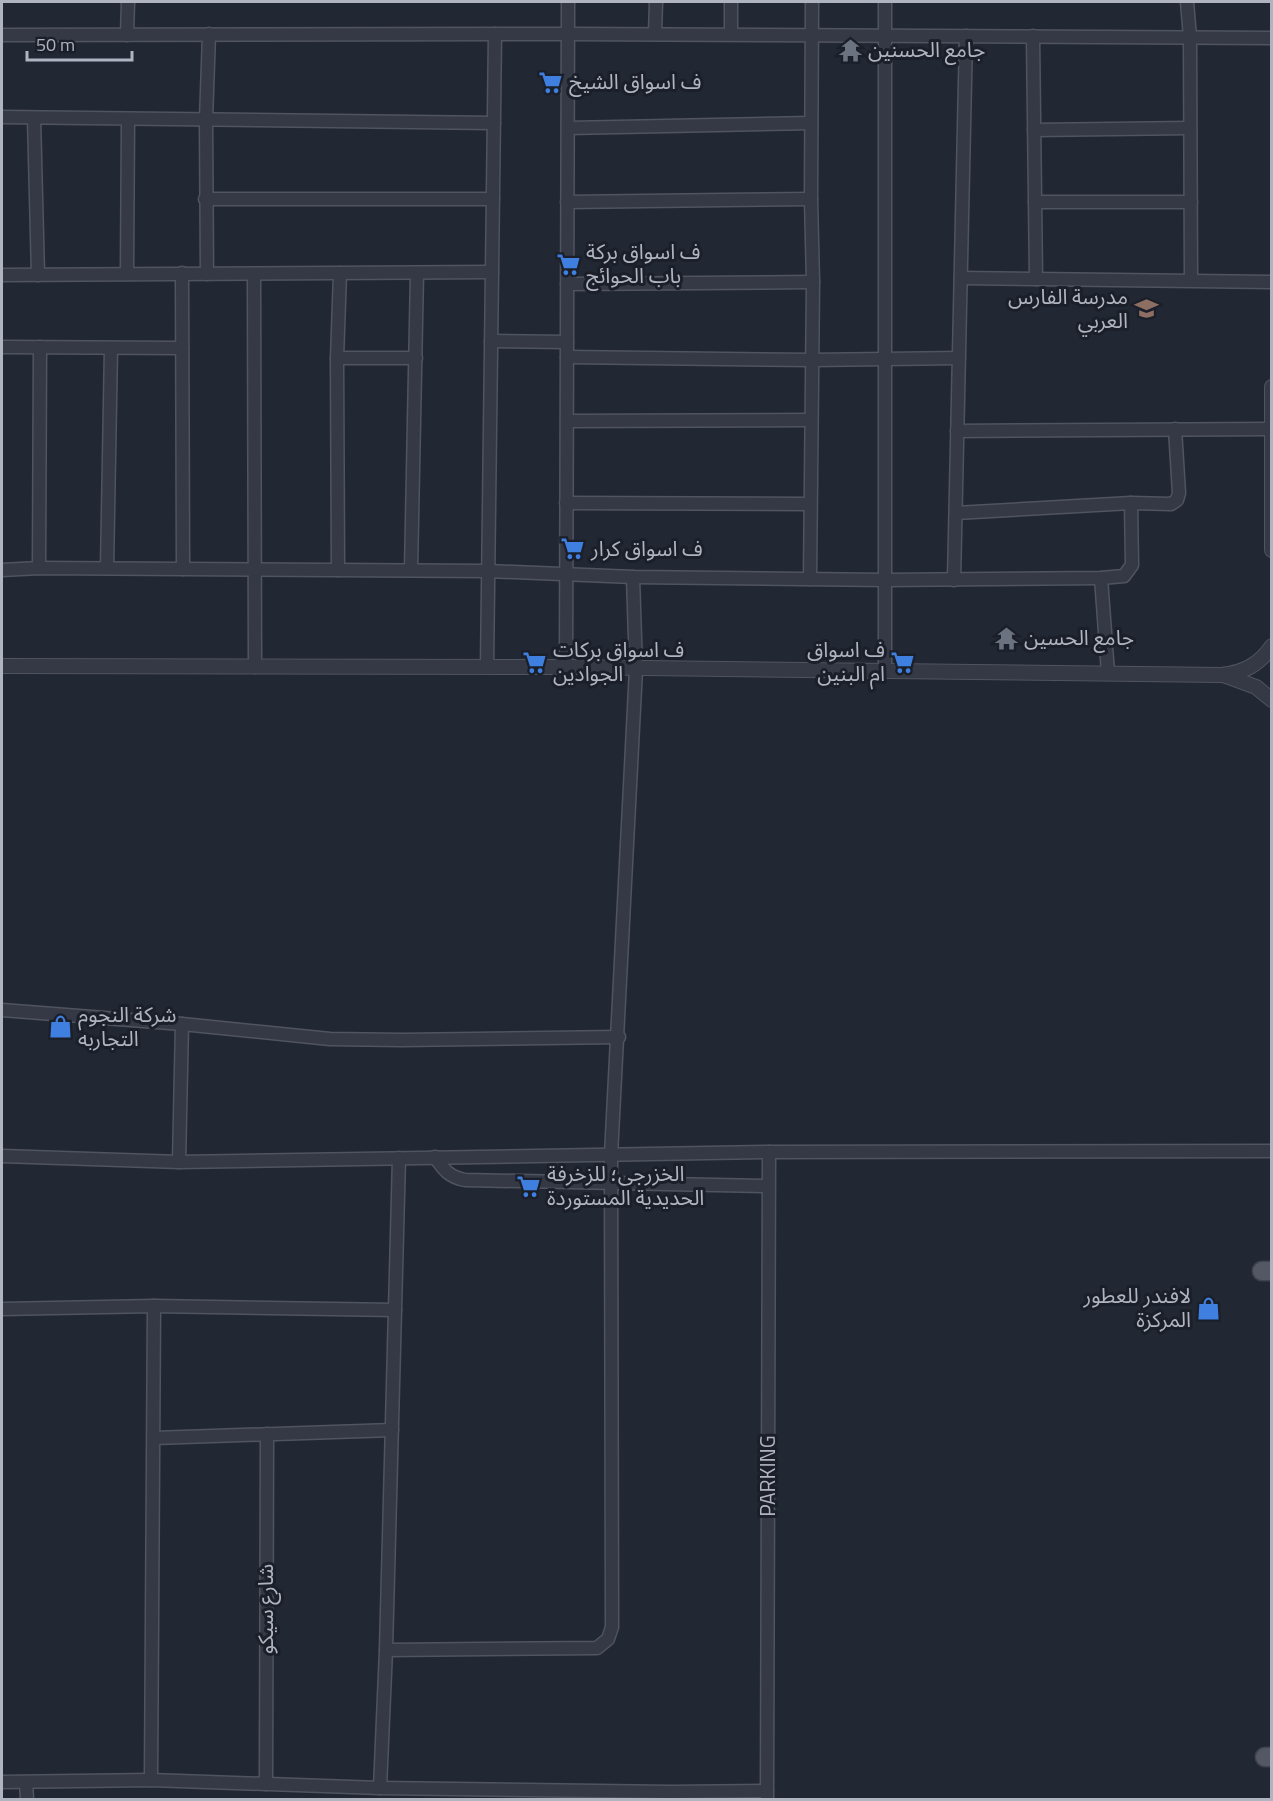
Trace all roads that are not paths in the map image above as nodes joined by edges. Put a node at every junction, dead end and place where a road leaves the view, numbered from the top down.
1 (128, 2) edge
2 (568, 2) edge
3 (656, 2) edge
4 (731, 2) edge
5 (813, 2) edge
6 (885, 2) edge
7 (1187, 2) edge
8 (209, 34) junction
9 (495, 34) junction
10 (568, 34) junction
11 (655, 34) junction
12 (732, 34) junction
13 (2, 35) edge
14 (127, 35) junction
15 (813, 35) junction
16 (884, 35) junction
17 (966, 36) junction
18 (1034, 36) junction
19 (1190, 37) junction
20 (1272, 38) edge
21 (2, 117) edge
22 (34, 118) junction
23 (128, 119) junction
24 (206, 120) junction
25 (494, 123) junction
26 (811, 123) junction
27 (568, 128) junction
28 (1191, 128) junction
29 (1034, 129) junction
30 (206, 199) junction
31 (493, 199) junction
32 (811, 199) junction
33 (567, 202) junction
34 (1035, 202) junction
35 (1191, 202) junction
36 (492, 272) junction
37 (182, 273) junction
38 (340, 273) junction
39 (417, 273) junction
40 (128, 274) junction
41 (207, 274) junction
42 (254, 274) junction
43 (2, 275) edge
44 (38, 275) junction
45 (961, 278) junction
46 (1036, 279) junction
47 (1191, 280) junction
48 (813, 282) junction
49 (1272, 282) edge
50 (567, 284) junction
51 (491, 341) junction
52 (567, 342) junction
53 (2, 347) edge
54 (40, 347) junction
55 (111, 348) junction
56 (182, 348) junction
57 (567, 357) junction
58 (337, 358) junction
59 (416, 358) junction
60 (885, 358) junction
61 (959, 358) junction
62 (812, 360) junction
63 (1272, 387) edge
64 (812, 420) junction
65 (567, 421) junction
66 (1175, 429) junction
67 (1271, 429) edge
68 (957, 431) junction
69 (566, 503) junction
70 (1131, 503) junction
71 (810, 504) junction
72 (956, 513) junction
73 (1272, 550) edge
74 (39, 568) junction
75 (106, 568) junction
76 (183, 568) junction
77 (254, 569) junction
78 (2, 570) edge
79 (338, 570) junction
80 (411, 570) junction
81 (488, 571) junction
82 (565, 574) junction
83 (633, 576) junction
84 (1101, 578) junction
85 (810, 579) junction
86 (885, 580) junction
87 (954, 580) junction
88 (1272, 646) edge
89 (2, 666) edge
90 (255, 667) junction
91 (488, 667) junction
92 (566, 667) junction
93 (636, 669) junction
94 (885, 671) junction
95 (1108, 673) junction
96 (1221, 675) junction
97 (1272, 700) edge
98 (2, 1010) edge
99 (182, 1024) junction
100 (619, 1037) junction
101 (1272, 1151) edge
102 (769, 1152) junction
103 (612, 1155) junction
104 (2, 1156) edge
105 (435, 1157) junction
106 (399, 1158) junction
107 (179, 1162) junction
108 (612, 1183) junction
109 (768, 1186) junction
110 (154, 1306) junction
111 (2, 1309) edge
112 (395, 1310) junction
113 (392, 1430) junction
114 (267, 1434) junction
115 (154, 1438) junction
116 (386, 1650) junction
117 (151, 1780) junction
118 (2, 1782) edge
119 (26, 1782) junction
120 (266, 1784) junction
121 (380, 1788) junction
122 (767, 1795) edge
123 (27, 1800) edge

1 - 14 street
2 - 10 street
3 - 11 street
4 - 12 street
5 - 15 street
6 - 16 street
7 - 19 street
8 - 9 street
8 - 14 street
8 - 24 street
9 - 10 street
9 - 25 street
10 - 11 street
10 - 27 street
11 - 12 street
12 - 15 street
13 - 14 street
15 - 16 street
15 - 26 street
16 - 17 street
16 - 60 street
17 - 18 street
17 - 45 street
18 - 19 street
18 - 29 street
19 - 20 street
19 - 28 street
21 - 22 street
22 - 23 street
22 - 44 street
23 - 24 street
23 - 40 street
24 - 25 street
24 - 30 street
25 - 31 street
26 - 27 street
26 - 32 street
27 - 33 street
28 - 29 street
28 - 35 street
29 - 34 street
30 - 31 street
30 - 41 street
31 - 36 street
32 - 33 street
32 - 48 street
33 - 50 street
34 - 35 street
34 - 46 street
35 - 47 street
36 - 39 street
36 - 51 street
37 - 40 street
37 - 41 street
37 - 56 street
38 - 39 street
38 - 42 street
38 - 58 street
39 - 59 street
40 - 44 street
41 - 42 street
42 - 77 street
43 - 44 street
45 - 46 street
45 - 61 street
46 - 47 street
47 - 49 street
48 - 50 street
48 - 62 street
50 - 52 street
51 - 52 street
51 - 81 street
52 - 57 street
53 - 54 street
54 - 55 street
54 - 74 street
55 - 56 street
55 - 75 street
56 - 76 street
57 - 62 street
57 - 65 street
58 - 59 street
58 - 79 street
59 - 80 street
60 - 61 street
60 - 62 street
60 - 86 street
61 - 68 street
62 - 64 street
63 - 67 street
64 - 65 street
64 - 71 street
65 - 69 street
66 - 67 street
66 - 68 street
66 - 70 street
67 - 73 street
68 - 72 street
69 - 71 street
69 - 82 street
70 - 72 street
70 - 84 street
71 - 85 street
72 - 87 street
74 - 75 street
74 - 78 street
75 - 76 street
76 - 77 street
77 - 79 street
77 - 90 street
79 - 80 street
80 - 81 street
81 - 82 street
81 - 91 street
82 - 83 street
82 - 92 street
83 - 85 street
83 - 93 street
84 - 87 street
84 - 95 street
85 - 86 street
86 - 87 street
86 - 94 street
88 - 96 street
89 - 90 street
90 - 91 street
91 - 92 street
92 - 93 street
93 - 94 street
93 - 100 street
94 - 95 street
95 - 96 street
96 - 97 street
98 - 99 street
99 - 100 street
99 - 107 street
100 - 103 street
101 - 102 street
102 - 103 street
102 - 109 street, PARKING
103 - 105 street
103 - 108 street
104 - 107 street
105 - 106 street
105 - 108 street
106 - 107 street
106 - 112 street
108 - 109 street
108 - 116 street
109 - 122 street, PARKING
110 - 111 street
110 - 112 street
110 - 115 street
112 - 113 street
113 - 114 street
113 - 116 street
114 - 115 street
114 - 120 street, شارع سيكو
115 - 117 street
116 - 121 street
117 - 119 street
117 - 120 street
118 - 119 street
119 - 123 street
120 - 121 street
121 - 122 street

